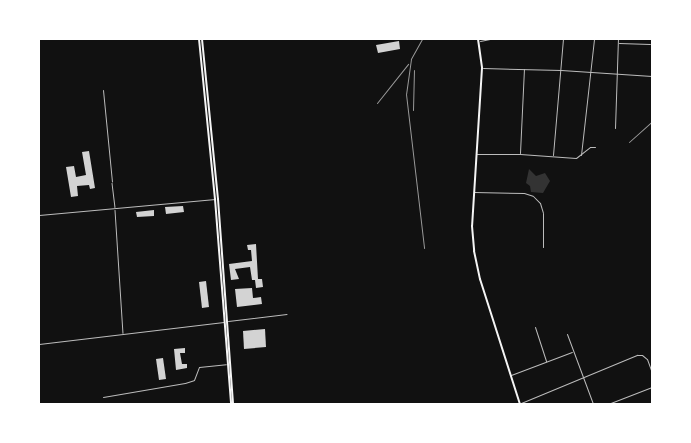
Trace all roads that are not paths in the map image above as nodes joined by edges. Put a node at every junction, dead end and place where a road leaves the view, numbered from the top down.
1 (490, 39) edge
2 (563, 39) edge
3 (594, 39) edge
4 (618, 39) edge
5 (200, 40) edge
6 (478, 40) edge
7 (618, 43) junction
8 (650, 44) dead end
9 (482, 68) junction
10 (524, 68) junction
11 (561, 70) junction
12 (591, 72) junction
13 (616, 73) junction
14 (652, 76) edge
15 (103, 90) dead end
16 (615, 128) dead end
17 (595, 147) dead end
18 (476, 154) junction
19 (520, 154) junction
20 (552, 156) junction
21 (581, 156) junction
22 (112, 182) joint
23 (474, 192) junction
24 (217, 199) junction
25 (115, 209) junction
26 (39, 215) edge
27 (543, 247) dead end
28 (287, 314) dead end
29 (226, 321) junction
30 (535, 327) dead end
31 (123, 333) junction
32 (567, 334) dead end
33 (39, 344) edge
34 (573, 352) junction
35 (546, 362) junction
36 (229, 364) junction
37 (652, 373) edge
38 (511, 375) junction
39 (584, 378) junction
40 (652, 387) edge
41 (103, 397) dead end
42 (232, 404) edge
43 (520, 404) edge
44 (593, 404) edge
45 (608, 404) edge

1 - 6 street
2 - 11 street
3 - 12 street
4 - 7 street
5 - 24 main road
6 - 9 main road
7 - 8 street
7 - 13 street
9 - 10 street
9 - 18 main road
10 - 11 street
10 - 19 street
11 - 12 street
11 - 20 street
12 - 13 street
12 - 21 street
13 - 14 street
13 - 16 street
15 - 22 street
17 - 21 street
18 - 19 street
18 - 23 main road
19 - 20 street
20 - 21 street
22 - 25 lane
23 - 27 street
23 - 38 main road
24 - 25 street
24 - 29 main road
25 - 26 street
25 - 31 lane
28 - 29 street
29 - 31 street
29 - 36 main road
30 - 35 street
31 - 33 street
32 - 34 street
34 - 35 street
34 - 39 street
35 - 38 street
36 - 41 street
36 - 42 main road
37 - 39 street
38 - 43 main road
39 - 43 street
39 - 44 street
40 - 45 street

